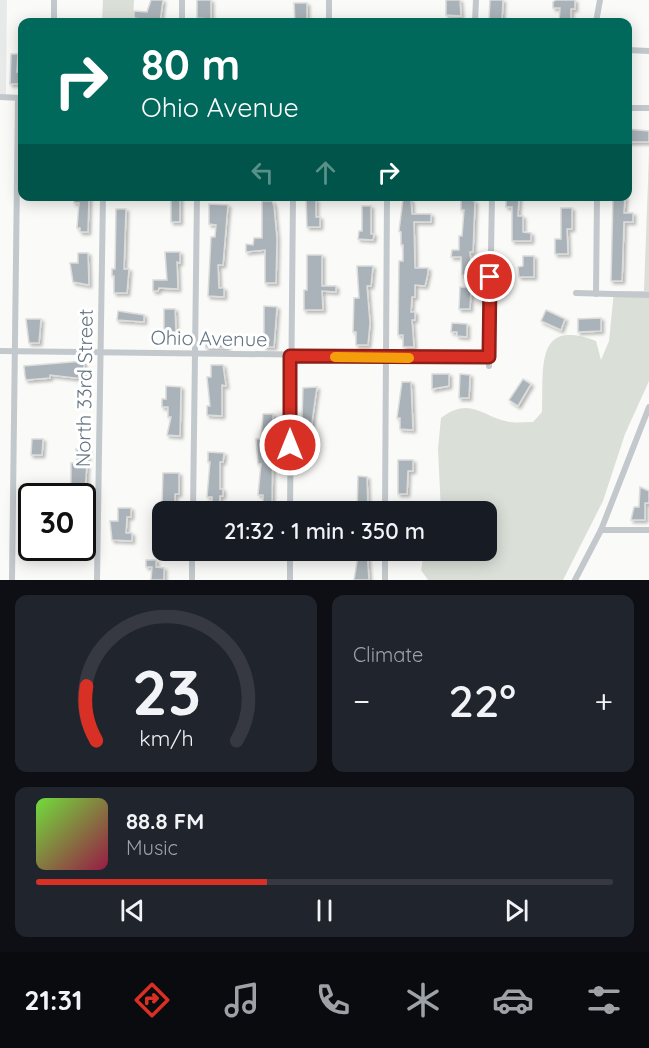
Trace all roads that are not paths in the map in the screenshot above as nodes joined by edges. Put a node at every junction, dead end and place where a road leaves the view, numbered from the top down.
1 (54, 0) edge
2 (182, 0) edge
3 (329, 0) edge
4 (476, 0) edge
5 (599, 0) edge
6 (54, 18) edge
7 (182, 18) edge
8 (329, 18) edge
9 (475, 18) edge
10 (597, 18) edge
11 (632, 50) edge
12 (649, 51) edge
13 (0, 97) edge
14 (18, 98) edge
15 (632, 108) edge
16 (649, 108) edge
17 (18, 182) edge
18 (104, 201) edge
19 (197, 201) edge
20 (293, 201) edge
21 (387, 201) edge
22 (492, 201) edge
23 (597, 201) edge
24 (576, 293) dead end
25 (596, 294) junction
26 (649, 295) edge
27 (0, 351) edge
28 (14, 351) junction
29 (102, 353) junction
30 (195, 354) junction
31 (290, 356) junction
32 (489, 357) junction
33 (385, 358) junction
34 (489, 366) dead end
35 (649, 407) edge
36 (647, 420) edge
37 (193, 501) edge
38 (290, 501) edge
39 (385, 501) edge
40 (601, 530) junction
41 (649, 530) edge
42 (192, 561) edge
43 (290, 561) edge
44 (385, 561) edge
45 (12, 580) edge
46 (97, 580) edge
47 (192, 580) edge
48 (290, 580) edge
49 (385, 580) edge
50 (575, 580) edge

1 - 6 street
2 - 7 street
3 - 8 street
4 - 9 street
5 - 10 street
11 - 12 street
13 - 14 street
15 - 16 street
17 - 28 street
18 - 29 street, North 33rd Street
19 - 30 street
20 - 31 street
21 - 33 street
22 - 32 street
23 - 25 street
24 - 25 street
25 - 26 street
27 - 28 street, Ohio Avenue
28 - 29 street, Ohio Avenue
28 - 45 street
29 - 30 street, Ohio Avenue
29 - 46 street, North 33rd Street
30 - 31 street, Ohio Avenue
30 - 37 street
31 - 33 street, Ohio Avenue
31 - 38 street
32 - 33 street, Ohio Avenue
32 - 34 street
33 - 39 street
35 - 36 street
36 - 40 street
40 - 41 street
40 - 50 street
42 - 47 street
43 - 48 street
44 - 49 street

